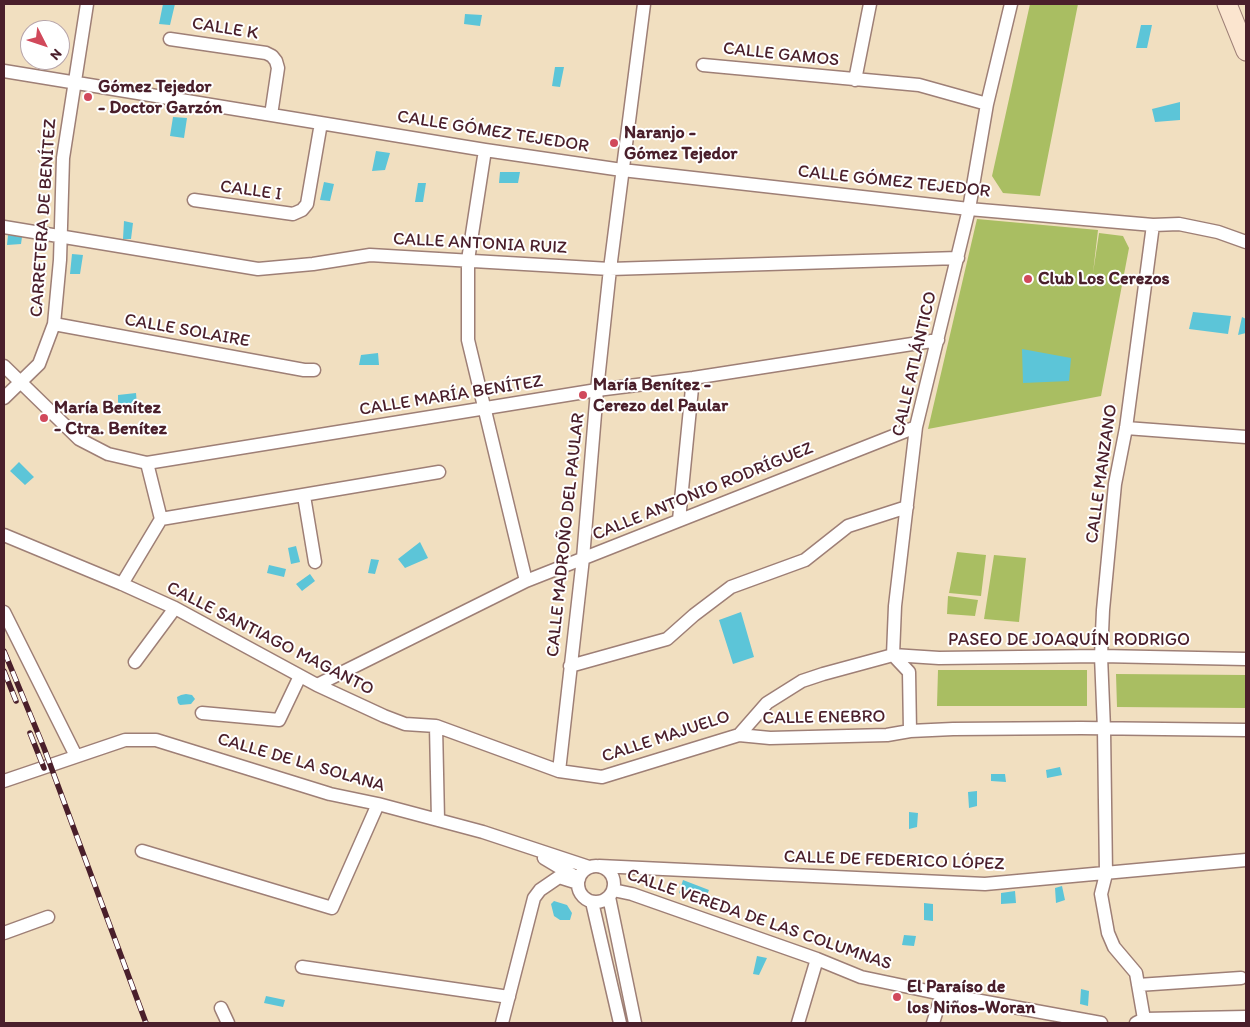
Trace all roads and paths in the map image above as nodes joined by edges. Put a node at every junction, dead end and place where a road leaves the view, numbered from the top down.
1 (87, 4) edge
2 (644, 4) edge
3 (870, 4) edge
4 (1011, 4) edge
5 (1227, 4) edge
6 (170, 39) dead end
7 (1246, 51) edge
8 (703, 65) dead end
9 (4, 71) edge
10 (855, 80) junction
11 (73, 83) junction
12 (987, 104) junction
13 (271, 115) junction
14 (321, 123) junction
15 (485, 150) junction
16 (622, 170) junction
17 (194, 200) dead end
18 (969, 209) junction
19 (1153, 225) junction
20 (4, 227) edge
21 (60, 236) junction
22 (1246, 242) edge
23 (958, 258) junction
24 (468, 260) junction
25 (610, 269) junction
26 (54, 324) junction
27 (938, 340) junction
28 (4, 366) edge
29 (314, 370) dead end
30 (693, 378) junction
31 (20, 383) junction
32 (597, 390) junction
33 (4, 398) edge
34 (485, 409) junction
35 (916, 427) junction
36 (1126, 428) junction
37 (1246, 437) edge
38 (147, 463) junction
39 (439, 472) dead end
40 (304, 496) junction
41 (907, 507) junction
42 (161, 519) junction
43 (679, 520) junction
44 (4, 535) edge
45 (583, 558) junction
46 (316, 562) dead end
47 (526, 581) junction
48 (122, 584) junction
49 (175, 608) junction
50 (4, 612) edge
51 (893, 655) junction
52 (1101, 656) junction
53 (1246, 659) edge
54 (135, 662) dead end
55 (570, 666) junction
56 (300, 676) junction
57 (316, 685) junction
58 (202, 713) dead end
59 (436, 726) junction
60 (1104, 729) junction
61 (1246, 730) edge
62 (910, 731) junction
63 (739, 735) junction
64 (76, 756) junction
65 (559, 771) junction
66 (4, 781) edge
67 (378, 804) junction
68 (438, 820) junction
69 (516, 843) junction
70 (142, 850) dead end
71 (1246, 860) edge
72 (594, 867) junction
73 (1106, 874) junction
74 (578, 881) junction
75 (611, 894) junction
76 (592, 902) junction
77 (48, 917) dead end
78 (4, 934) edge
79 (817, 959) junction
80 (302, 967) dead end
81 (1241, 978) dead end
82 (1138, 985) junction
83 (942, 994) junction
84 (509, 997) junction
85 (221, 1008) dead end
86 (1246, 1017) edge
87 (1223, 1020) edge
88 (1077, 1021) edge
89 (1140, 1021) edge
90 (228, 1023) edge
91 (502, 1023) edge
92 (620, 1023) edge
93 (635, 1023) edge
94 (798, 1023) edge
95 (933, 1023) edge
96 (1101, 1023) edge

1 - 11 street, CARRETERA DE BENÍTEZ
2 - 16 street, CALLE MADROÑO DEL PAULAR
3 - 10 street, CALLE GAMOS
4 - 12 street, CALLE ATLÁNTICO
5 - 7 street
6 - 13 street, CALLE K
8 - 10 street, CALLE GAMOS
9 - 11 street, CALLE GÓMEZ TEJEDOR
10 - 12 street, CALLE GAMOS
11 - 13 street, CALLE GÓMEZ TEJEDOR
11 - 21 street, CARRETERA DE BENÍTEZ
12 - 18 street, CALLE ATLÁNTICO
13 - 14 street, CALLE GÓMEZ TEJEDOR
14 - 15 street, CALLE GÓMEZ TEJEDOR
14 - 17 street, CALLE I
15 - 16 street, CALLE GÓMEZ TEJEDOR
15 - 24 street
16 - 18 street, CALLE GÓMEZ TEJEDOR
16 - 25 street, CALLE MADROÑO DEL PAULAR
18 - 19 street, CALLE GÓMEZ TEJEDOR
18 - 23 street, CALLE ATLÁNTICO
19 - 22 street, CALLE GÓMEZ TEJEDOR
19 - 36 street, CALLE MANZANO
20 - 21 street, CALLE ANTONIA RUIZ
21 - 24 street, CALLE ANTONIA RUIZ
21 - 26 street, CARRETERA DE BENÍTEZ
23 - 25 street, CALLE ANTONIA RUIZ
23 - 27 street, CALLE ATLÁNTICO
24 - 25 street, CALLE ANTONIA RUIZ
24 - 34 street
25 - 32 street, CALLE MADROÑO DEL PAULAR
26 - 29 street, CALLE SOLAIRE
26 - 31 street, CARRETERA DE BENÍTEZ
27 - 30 street, CALLE MARÍA BENÍTEZ
27 - 35 street, CALLE ATLÁNTICO
28 - 31 street, CALLE MARÍA BENÍTEZ
30 - 32 street, CALLE MARÍA BENÍTEZ
30 - 43 street
31 - 33 street, CARRETERA DE BENÍTEZ
31 - 38 street, CALLE MARÍA BENÍTEZ
32 - 34 street, CALLE MARÍA BENÍTEZ
32 - 45 street, CALLE MADROÑO DEL PAULAR
34 - 38 street, CALLE MARÍA BENÍTEZ
34 - 47 street
35 - 41 street, CALLE ATLÁNTICO
35 - 43 street, CALLE ANTONIO RODRÍGUEZ
36 - 37 street
36 - 52 street, CALLE MANZANO
38 - 42 street
39 - 40 street
40 - 42 street
40 - 46 street
41 - 51 street, CALLE ATLÁNTICO
41 - 55 street
42 - 48 street
43 - 45 street, CALLE ANTONIO RODRÍGUEZ
44 - 48 street, CALLE SANTIAGO MAGANTO
45 - 47 street, CALLE ANTONIO RODRÍGUEZ
45 - 55 street, CALLE MADROÑO DEL PAULAR
47 - 57 street, CALLE ANTONIO RODRÍGUEZ
48 - 49 street, CALLE SANTIAGO MAGANTO
49 - 54 street
49 - 56 street, CALLE SANTIAGO MAGANTO
50 - 64 street
51 - 52 street, PASEO DE JOAQUÍN RODRIGO
51 - 62 street
51 - 63 street, CALLE MAJUELO
52 - 53 street, PASEO DE JOAQUÍN RODRIGO
52 - 60 street, CALLE MANZANO
55 - 65 street, CALLE MADROÑO DEL PAULAR
56 - 57 street, CALLE SANTIAGO MAGANTO
56 - 58 street
57 - 59 street, CALLE SANTIAGO MAGANTO
59 - 65 street, CALLE MAJUELO
59 - 68 street
60 - 61 street
60 - 62 street
60 - 73 street, CALLE MANZANO
62 - 63 street, CALLE ENEBRO
63 - 65 street, CALLE MAJUELO
64 - 66 street, CALLE DE LA SOLANA
64 - 67 street, CALLE DE LA SOLANA
67 - 68 street, CALLE DE LA SOLANA
67 - 70 street
68 - 69 street, CALLE DE LA SOLANA
69 - 72 street, CALLE DE LA SOLANA
69 - 74 street, CALLE DE LA SOLANA
71 - 73 street, CALLE DE FEDERICO LÓPEZ
72 - 73 street, CALLE DE FEDERICO LÓPEZ
72 - 74 street
72 - 75 street
73 - 82 street, CALLE MANZANO
74 - 76 street
74 - 84 street
75 - 76 street
75 - 79 street, CALLE VEREDA DE LAS COLUMNAS
75 - 93 street
76 - 92 street
77 - 78 street
79 - 83 street, CALLE VEREDA DE LAS COLUMNAS
79 - 94 street
80 - 84 street
81 - 82 street
82 - 89 street, CALLE MANZANO
83 - 88 street, CALLE VEREDA DE LAS COLUMNAS
83 - 95 street
84 - 91 street
85 - 90 street
86 - 87 street
87 - 89 street
88 - 96 street, CALLE VEREDA DE LAS COLUMNAS

